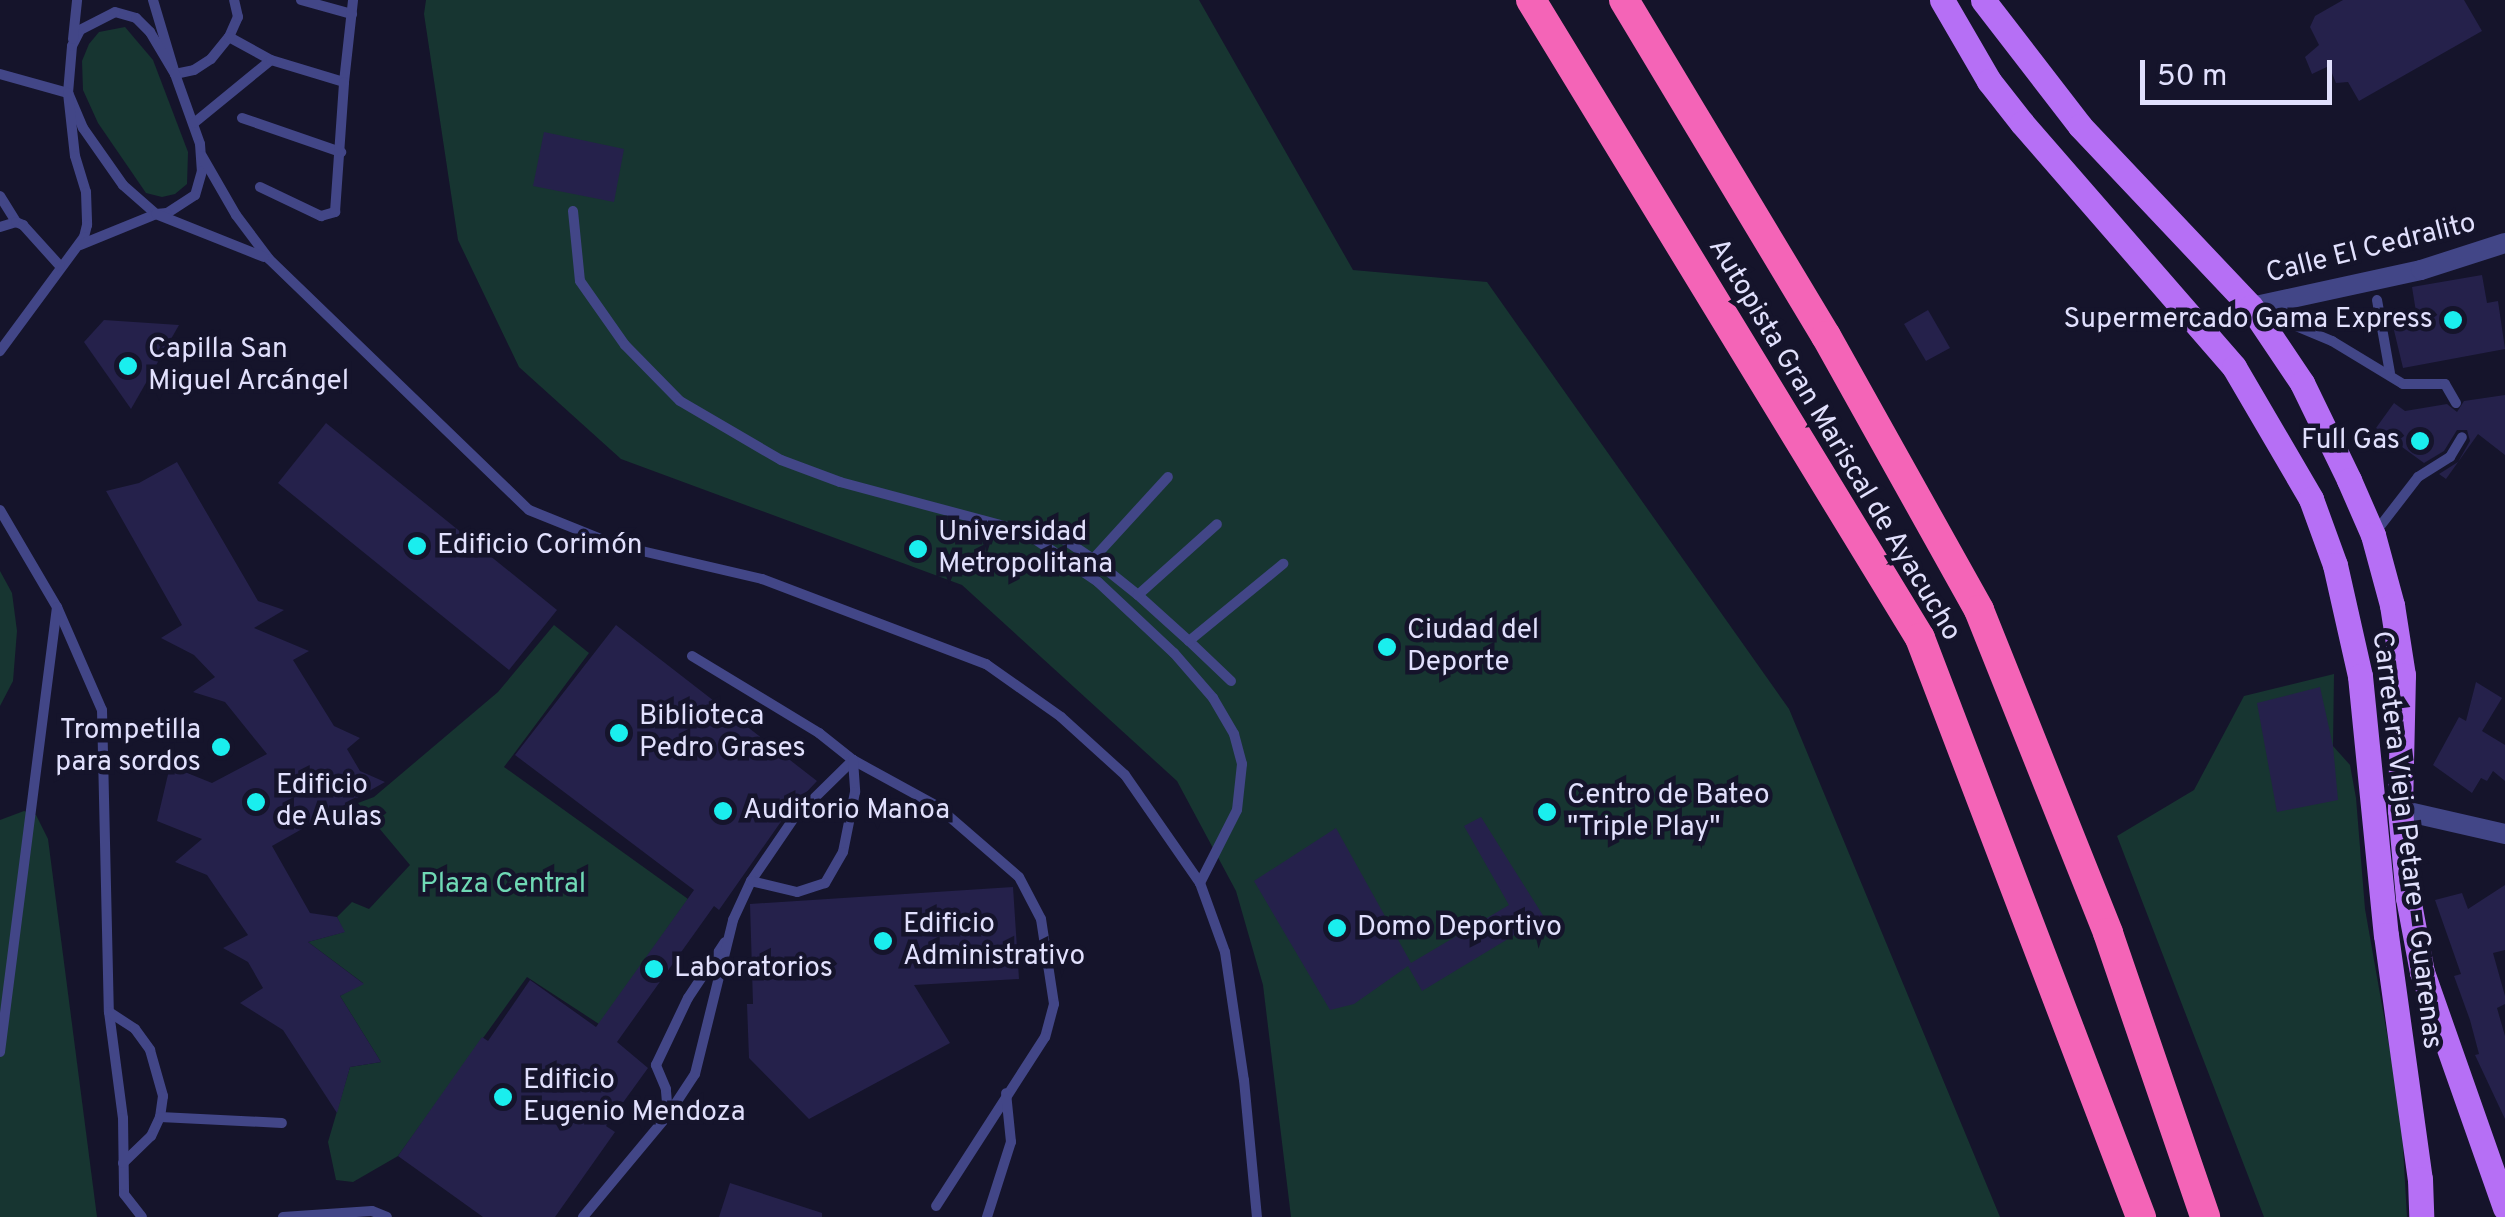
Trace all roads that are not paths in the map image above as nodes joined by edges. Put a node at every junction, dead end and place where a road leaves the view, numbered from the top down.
1 (77, 0) edge
2 (153, 0) edge
3 (234, 0) edge
4 (301, 0) edge
5 (352, 0) edge
6 (1530, 0) edge
7 (1624, 0) edge
8 (1942, 0) edge
9 (1983, 0) edge
10 (352, 14) junction
11 (229, 37) junction
12 (72, 46) junction
13 (271, 60) junction
14 (0, 74) edge
15 (174, 74) junction
16 (344, 82) junction
17 (68, 93) junction
18 (242, 118) dead end
19 (194, 123) junction
20 (340, 152) junction
21 (202, 156) junction
22 (260, 187) dead end
23 (0, 196) edge
24 (574, 211) dead end
25 (156, 214) junction
26 (16, 222) junction
27 (0, 227) edge
28 (2505, 243) edge
29 (76, 247) junction
30 (269, 259) junction
31 (60, 266) junction
32 (2377, 300) dead end
33 (2251, 307) junction
34 (0, 352) edge
35 (2390, 374) junction
36 (2456, 402) dead end
37 (2462, 437) dead end
38 (1168, 476) dead end
39 (0, 510) edge
40 (1218, 524) dead end
41 (1052, 532) dead end
42 (2373, 535) junction
43 (1092, 559) junction
44 (1283, 564) dead end
45 (1138, 595) junction
46 (57, 607) junction
47 (1189, 642) junction
48 (692, 656) dead end
49 (1231, 680) dead end
50 (853, 760) junction
51 (2400, 810) junction
52 (2505, 834) edge
53 (751, 881) junction
54 (1200, 883) junction
55 (730, 937) junction
56 (110, 1012) junction
57 (0, 1052) edge
58 (1006, 1092) junction
59 (668, 1115) junction
60 (160, 1116) junction
61 (282, 1123) dead end
62 (124, 1163) junction
63 (936, 1206) dead end
64 (2505, 1208) edge
65 (142, 1217) edge
66 (283, 1217) edge
67 (387, 1217) edge
68 (583, 1217) edge
69 (986, 1217) edge
70 (1257, 1217) edge
71 (2141, 1217) edge
72 (2205, 1217) edge
73 (2421, 1217) edge

1 - 12 lane
2 - 15 lane
3 - 11 lane
4 - 10 lane
5 - 10 lane
6 - 71 highway, Autopista Gran Mariscal de Ayacucho
7 - 72 highway, Autopista Gran Mariscal de Ayacucho
8 - 73 main road, Carretera Vieja Petare - Guarenas
9 - 33 main road
10 - 16 lane
11 - 13 lane
11 - 15 lane
12 - 15 lane
12 - 17 lane
13 - 16 lane
13 - 19 lane
14 - 17 lane
15 - 19 lane
16 - 20 lane
17 - 25 lane
17 - 29 lane
18 - 20 lane
19 - 21 lane
20 - 22 lane
21 - 25 lane
21 - 30 lane
23 - 26 lane
24 - 54 lane
25 - 29 lane
25 - 30 lane
26 - 27 lane
26 - 31 lane
28 - 33 street, Calle El Cedralito
29 - 31 lane
30 - 54 lane
31 - 34 lane
32 - 35 lane
33 - 35 lane
33 - 42 main road
35 - 36 lane
37 - 42 lane
38 - 43 lane
39 - 46 lane
40 - 45 lane
41 - 43 lane
42 - 51 main road, Carretera Vieja Petare - Guarenas
43 - 45 lane
44 - 47 lane
45 - 47 lane
46 - 56 lane
46 - 57 lane
47 - 49 lane
48 - 50 lane
50 - 53 lane
50 - 53 lane
50 - 58 lane
51 - 52 street
51 - 64 main road, Carretera Vieja Petare - Guarenas
53 - 55 lane
54 - 70 lane
55 - 59 lane
55 - 59 lane
56 - 60 lane
56 - 62 lane
58 - 63 lane
58 - 69 lane
59 - 68 lane
60 - 61 lane
60 - 62 lane
62 - 65 lane
66 - 67 lane

